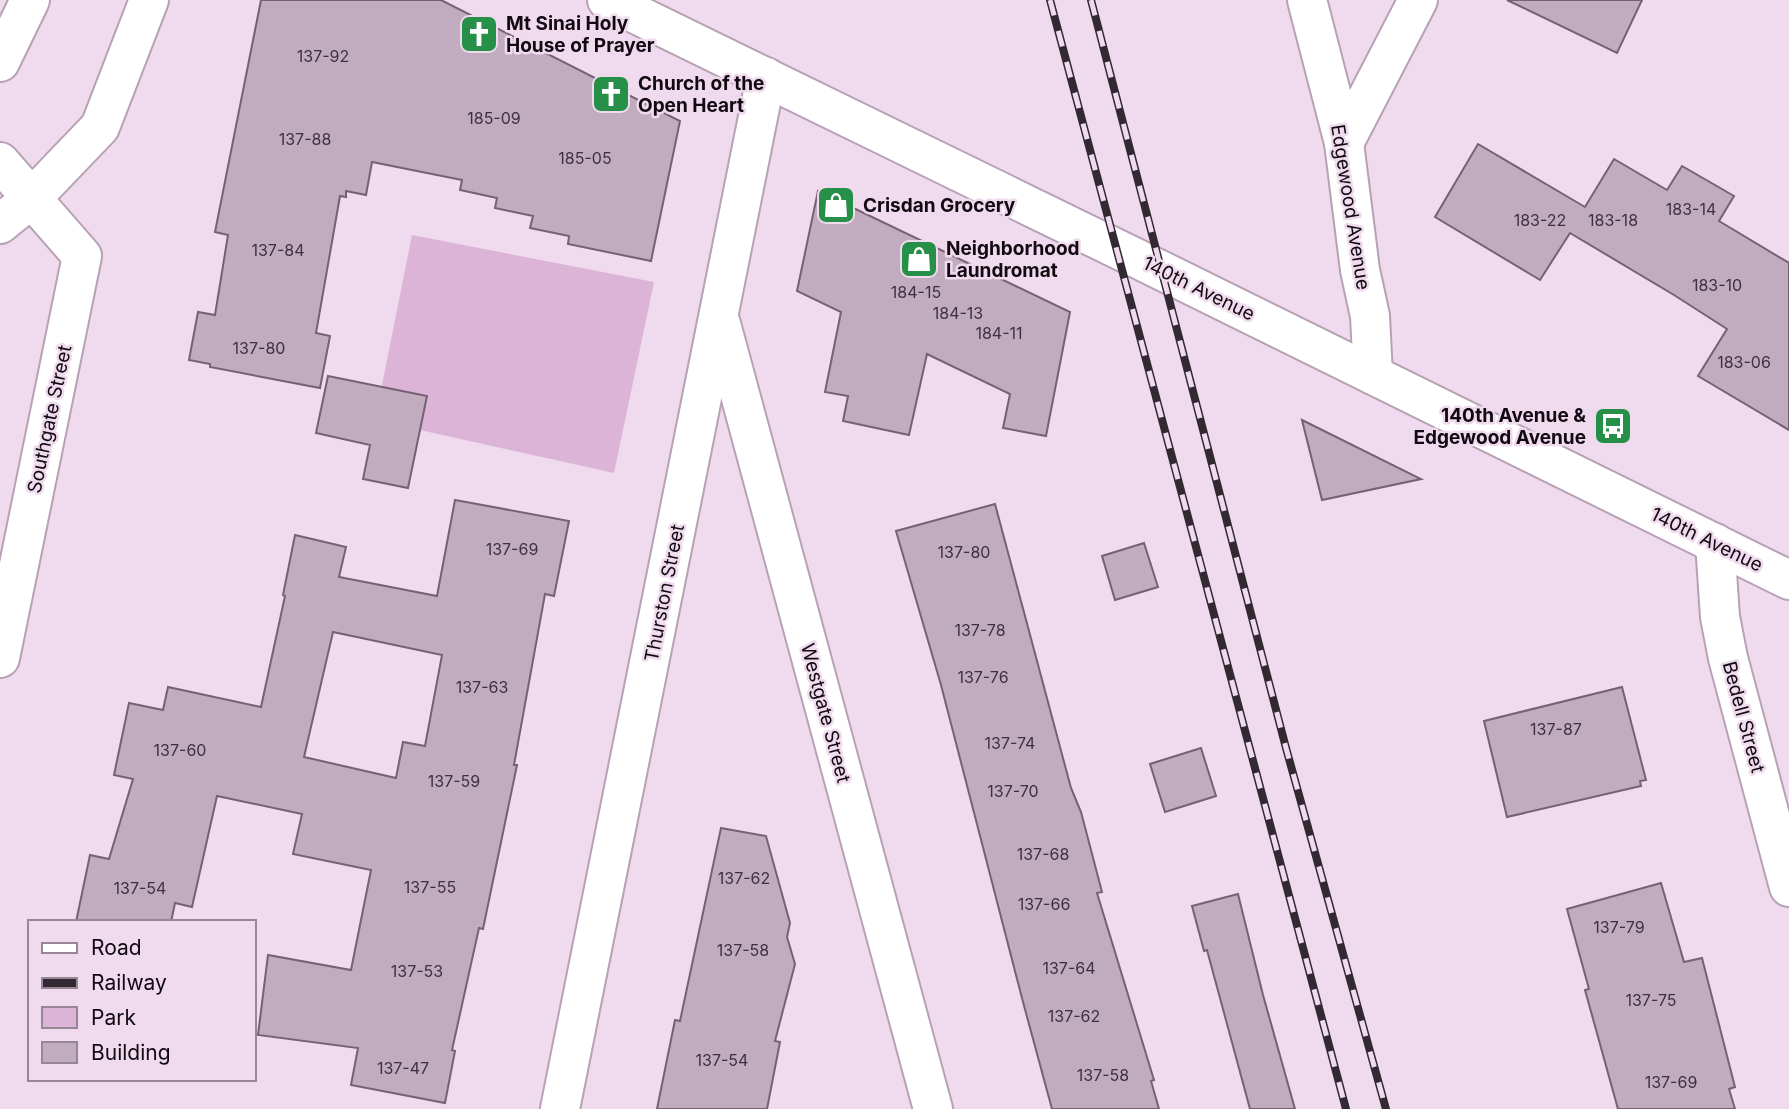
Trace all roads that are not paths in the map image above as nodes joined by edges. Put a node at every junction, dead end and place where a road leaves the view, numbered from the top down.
1 (30, 0) edge
2 (149, 0) edge
3 (607, 0) edge
4 (1307, 0) edge
5 (1418, 0) edge
6 (0, 62) edge
7 (766, 77) junction
8 (1344, 143) junction
9 (0, 162) edge
10 (31, 198) junction
11 (0, 224) edge
12 (719, 317) junction
13 (1373, 375) junction
14 (1715, 543) junction
15 (1789, 580) edge
16 (0, 658) edge
17 (1789, 887) edge
18 (560, 1109) edge
19 (933, 1109) edge

1 - 6 street
2 - 10 street
3 - 7 street, 140th Avenue
4 - 8 street, Edgewood Avenue
5 - 8 street
7 - 12 street, Thurston Street
7 - 13 street, 140th Avenue
8 - 13 street, Edgewood Avenue
9 - 10 street, Southgate Street
10 - 11 street
10 - 16 street, Southgate Street
12 - 18 street, Thurston Street
12 - 19 street, Westgate Street
13 - 14 street, 140th Avenue
14 - 15 street, 140th Avenue
14 - 17 street, Bedell Street

